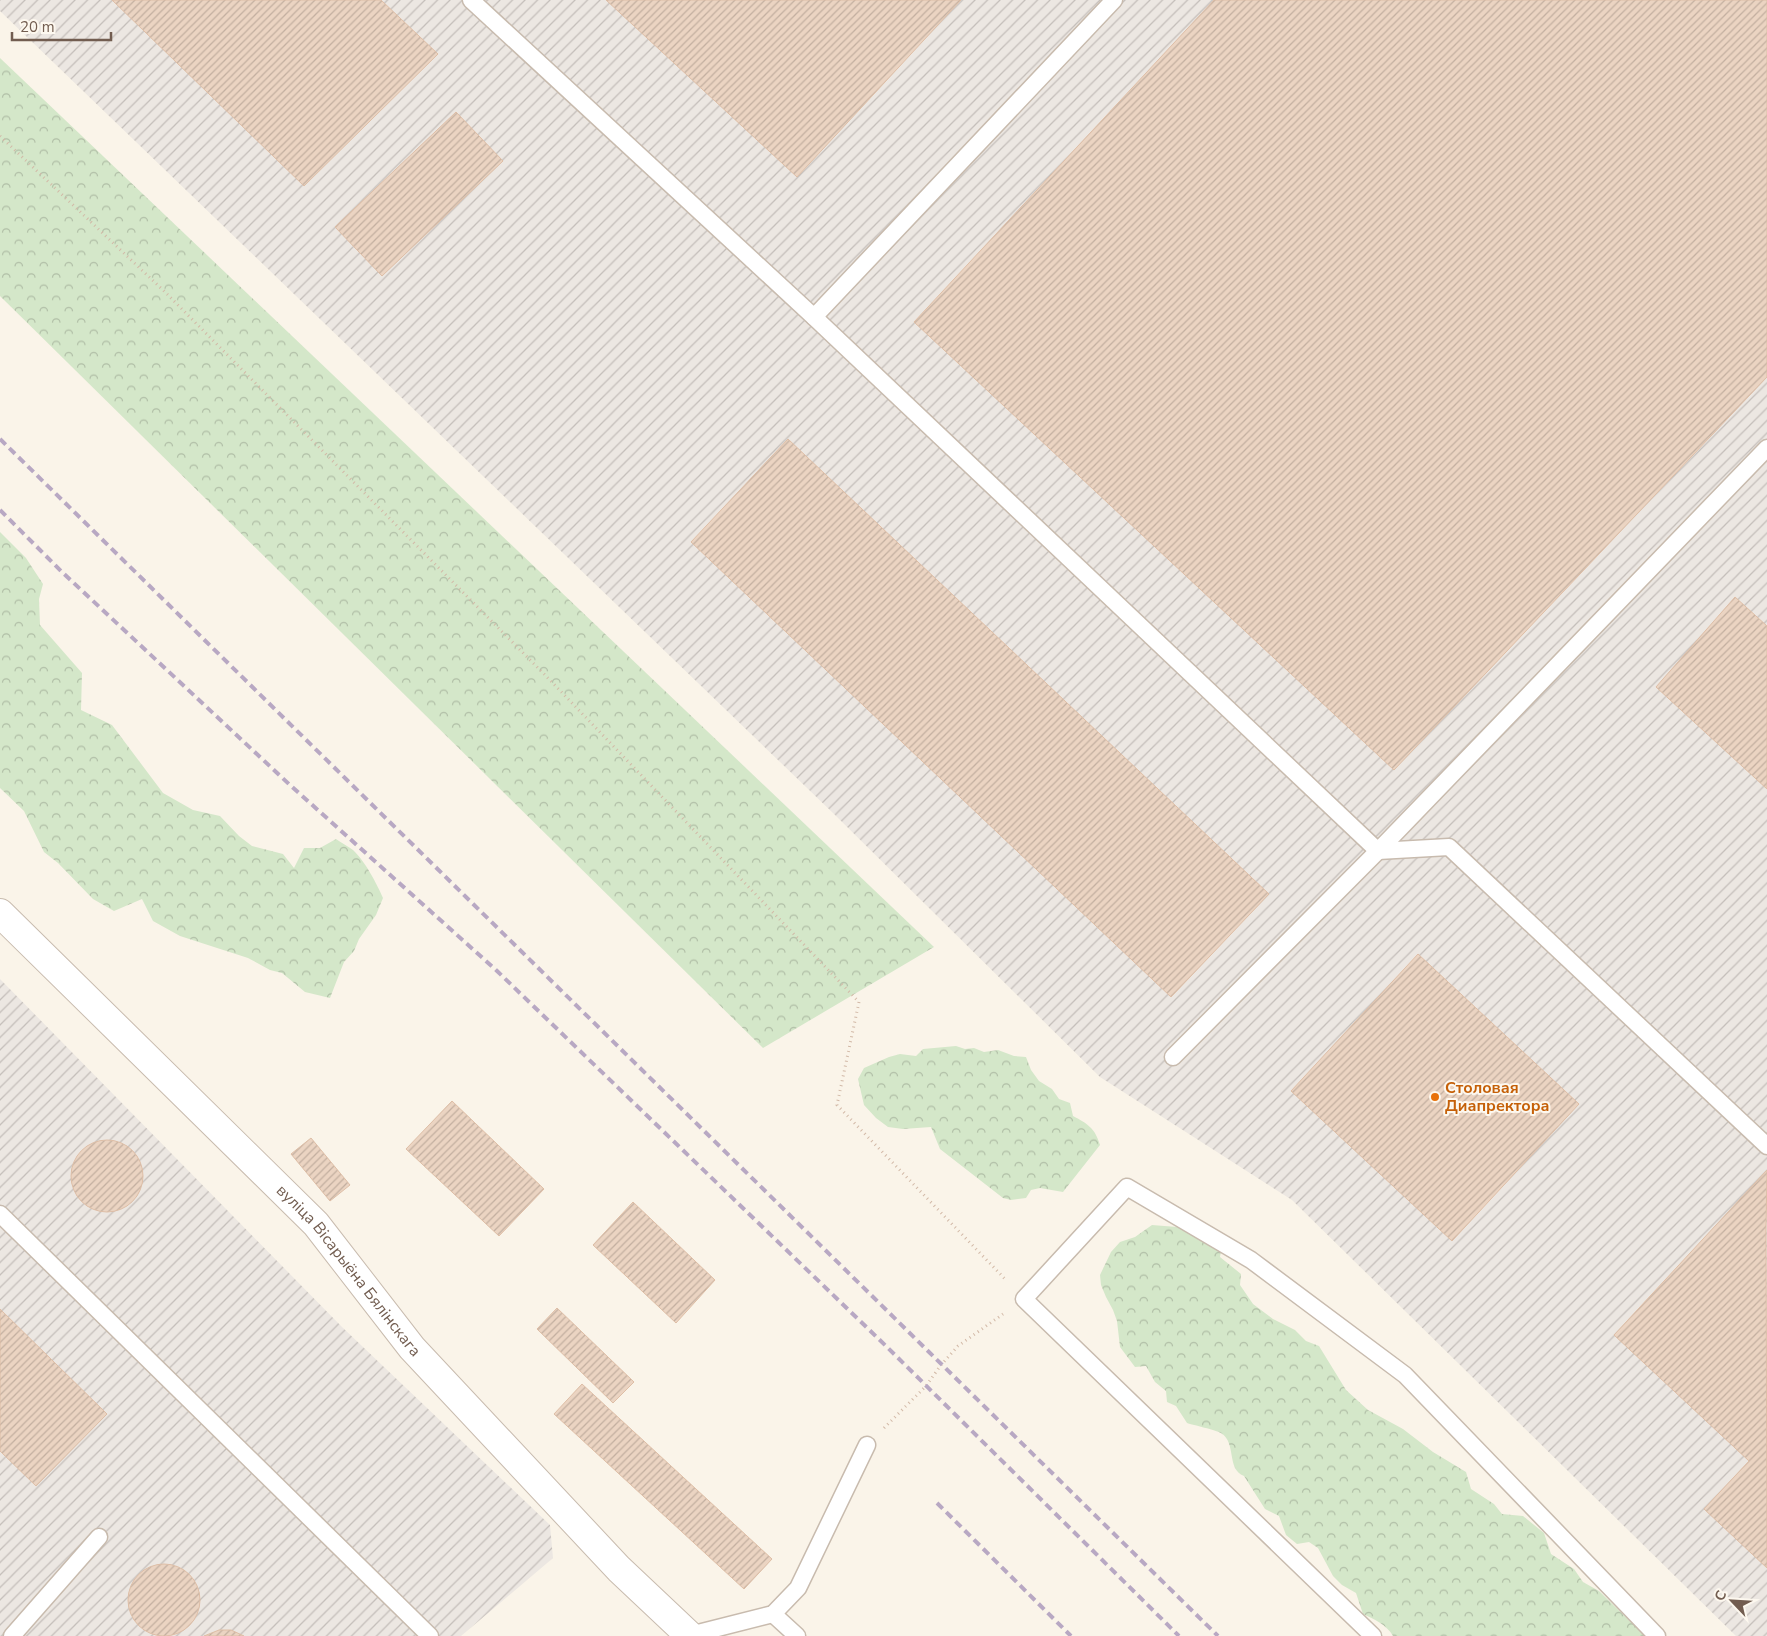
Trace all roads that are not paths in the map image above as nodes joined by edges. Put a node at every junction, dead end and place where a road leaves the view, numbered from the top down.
1 (471, 0) edge
2 (1114, 0) edge
3 (814, 317) junction
4 (1767, 448) edge
5 (1378, 851) junction
6 (0, 913) edge
7 (1173, 1057) dead end
8 (1767, 1146) edge
9 (0, 1214) edge
10 (867, 1445) road end
11 (99, 1537) dead end
12 (773, 1614) junction
13 (12, 1636) edge
14 (430, 1636) edge
15 (689, 1636) edge
16 (796, 1636) edge
17 (1373, 1636) edge
18 (1657, 1636) edge

1 - 3 lane
2 - 3 lane
3 - 5 lane
4 - 5 lane
5 - 7 lane
5 - 8 lane
6 - 15 street, вуліца Вісарыёна Бялінскага
9 - 14 lane
10 - 12 lane
11 - 13 lane
12 - 15 lane
12 - 16 lane
17 - 18 lane

